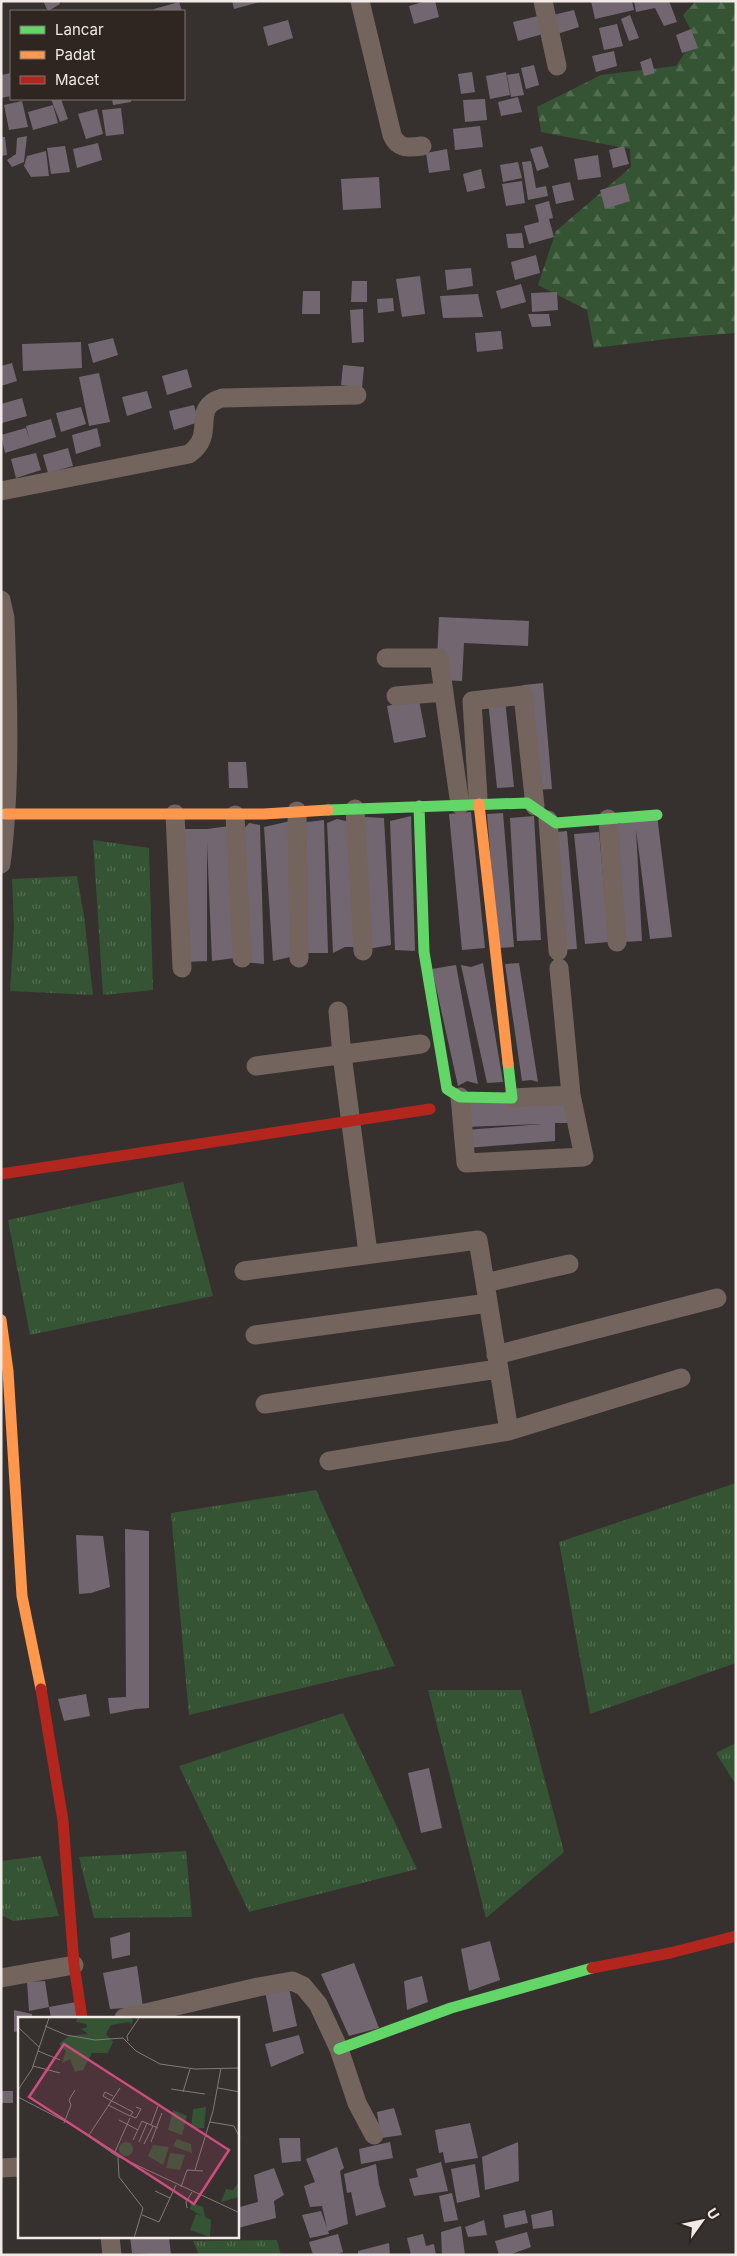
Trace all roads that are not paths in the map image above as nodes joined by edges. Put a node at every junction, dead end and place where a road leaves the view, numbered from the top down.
1 (360, 1) edge
2 (543, 1) edge
3 (557, 66) dead end
4 (422, 146) dead end
5 (358, 395) dead end
6 (1, 491) edge
7 (1, 600) edge
8 (386, 658) dead end
9 (444, 692) junction
10 (396, 696) dead end
11 (479, 800) junction
12 (460, 805) junction
13 (419, 806) junction
14 (535, 806) junction
15 (355, 809) junction
16 (297, 811) junction
17 (5, 814) junction
18 (174, 814) junction
19 (235, 815) junction
20 (657, 815) dead end
21 (548, 820) junction
22 (608, 820) junction
23 (1, 864) edge
24 (616, 942) dead end
25 (363, 951) dead end
26 (242, 958) dead end
27 (299, 958) dead end
28 (182, 968) dead end
29 (338, 1010) dead end
30 (421, 1044) dead end
31 (342, 1055) junction
32 (256, 1066) dead end
33 (571, 1095) junction
34 (460, 1097) junction
35 (512, 1098) junction
36 (430, 1109) dead end
37 (350, 1121) junction
38 (1, 1174) edge
39 (368, 1253) junction
40 (569, 1264) dead end
41 (244, 1271) dead end
42 (484, 1283) junction
43 (717, 1298) dead end
44 (488, 1303) junction
45 (1, 1320) edge
46 (255, 1335) dead end
47 (497, 1362) junction
48 (681, 1378) dead end
49 (265, 1404) dead end
50 (509, 1431) junction
51 (329, 1461) dead end
52 (736, 1936) edge
53 (74, 1965) junction
54 (1, 1978) edge
55 (82, 2017) edge
56 (128, 2017) edge
57 (339, 2049) junction
58 (374, 2135) dead end
59 (18, 2167) edge
60 (1, 2168) edge
61 (110, 2238) edge
62 (112, 2255) edge

1 - 4 street
2 - 3 street
5 - 6 street
7 - 17 street
8 - 9 street
9 - 10 street
9 - 12 street
11 - 12 street
11 - 14 street
11 - 14 street
11 - 35 street
12 - 13 street
13 - 15 street
13 - 34 street
14 - 21 street
15 - 16 street
15 - 25 street
16 - 19 street
16 - 27 street
17 - 18 street
17 - 23 street
18 - 19 street
18 - 28 street
19 - 26 street
20 - 22 street
21 - 22 street
21 - 33 street
22 - 24 street
29 - 31 street
30 - 31 street
31 - 32 street
31 - 37 street
33 - 34 street
33 - 35 street
34 - 35 street
36 - 37 street
37 - 38 street
37 - 39 street
39 - 41 street
39 - 42 street
40 - 42 street
42 - 44 street
43 - 47 street
44 - 46 street
44 - 47 street
45 - 53 street
47 - 49 street
47 - 50 street
48 - 50 street
50 - 51 street
52 - 57 street
53 - 54 street
53 - 55 street
56 - 57 street
57 - 58 street
59 - 60 street
61 - 62 street

